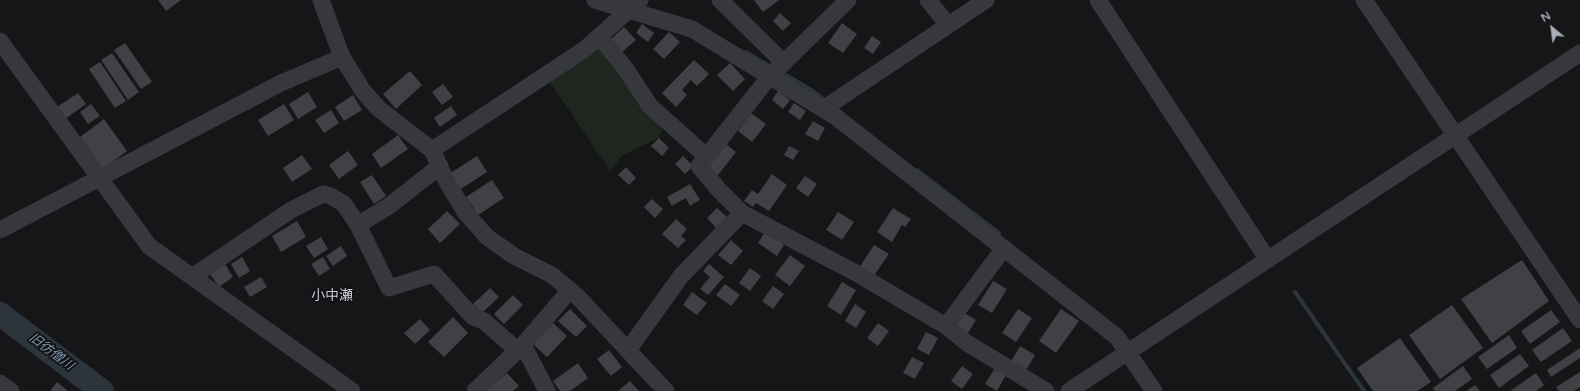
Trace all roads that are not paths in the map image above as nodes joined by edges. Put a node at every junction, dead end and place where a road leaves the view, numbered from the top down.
1 (321, 0) edge
2 (595, 0) edge
3 (848, 0) edge
4 (928, 0) edge
5 (986, 0) edge
6 (1098, 0) edge
7 (1364, 0) edge
8 (724, 1) edge
9 (634, 5) edge
10 (948, 26) junction
11 (599, 36) junction
12 (0, 41) edge
13 (1580, 53) edge
14 (342, 57) junction
15 (783, 62) junction
16 (770, 76) junction
17 (823, 109) junction
18 (1455, 136) junction
19 (432, 150) junction
20 (706, 156) junction
21 (440, 166) junction
22 (99, 178) junction
23 (742, 213) junction
24 (358, 225) junction
25 (0, 230) edge
26 (1004, 248) junction
27 (1268, 260) junction
28 (192, 277) junction
29 (570, 290) junction
30 (1580, 320) edge
31 (946, 326) junction
32 (520, 348) junction
33 (628, 350) junction
34 (1128, 352) junction
35 (0, 383) edge
36 (11, 391) edge
37 (352, 391) edge
38 (474, 391) edge
39 (547, 391) edge
40 (666, 391) edge
41 (1046, 391) edge
42 (1069, 391) edge
43 (1154, 391) edge

1 - 14 street
2 - 9 street
3 - 15 street
4 - 10 street
5 - 10 street
6 - 27 street
7 - 18 street
8 - 15 street
9 - 11 street
9 - 16 street
10 - 17 street
11 - 19 street
11 - 20 street
12 - 22 street
13 - 18 street
14 - 19 street
14 - 22 street
15 - 16 street
16 - 17 street
16 - 20 street
17 - 26 street
18 - 27 street
18 - 30 street
19 - 21 street
20 - 23 street
21 - 24 street
21 - 29 street
22 - 25 street
22 - 28 street
23 - 31 street
23 - 33 street
24 - 28 street
24 - 32 street
26 - 31 street
26 - 34 street
27 - 34 street
28 - 37 street
29 - 32 street
29 - 33 street
31 - 41 street
32 - 38 street
32 - 39 street
33 - 40 street
34 - 42 street
34 - 43 street
35 - 36 street

